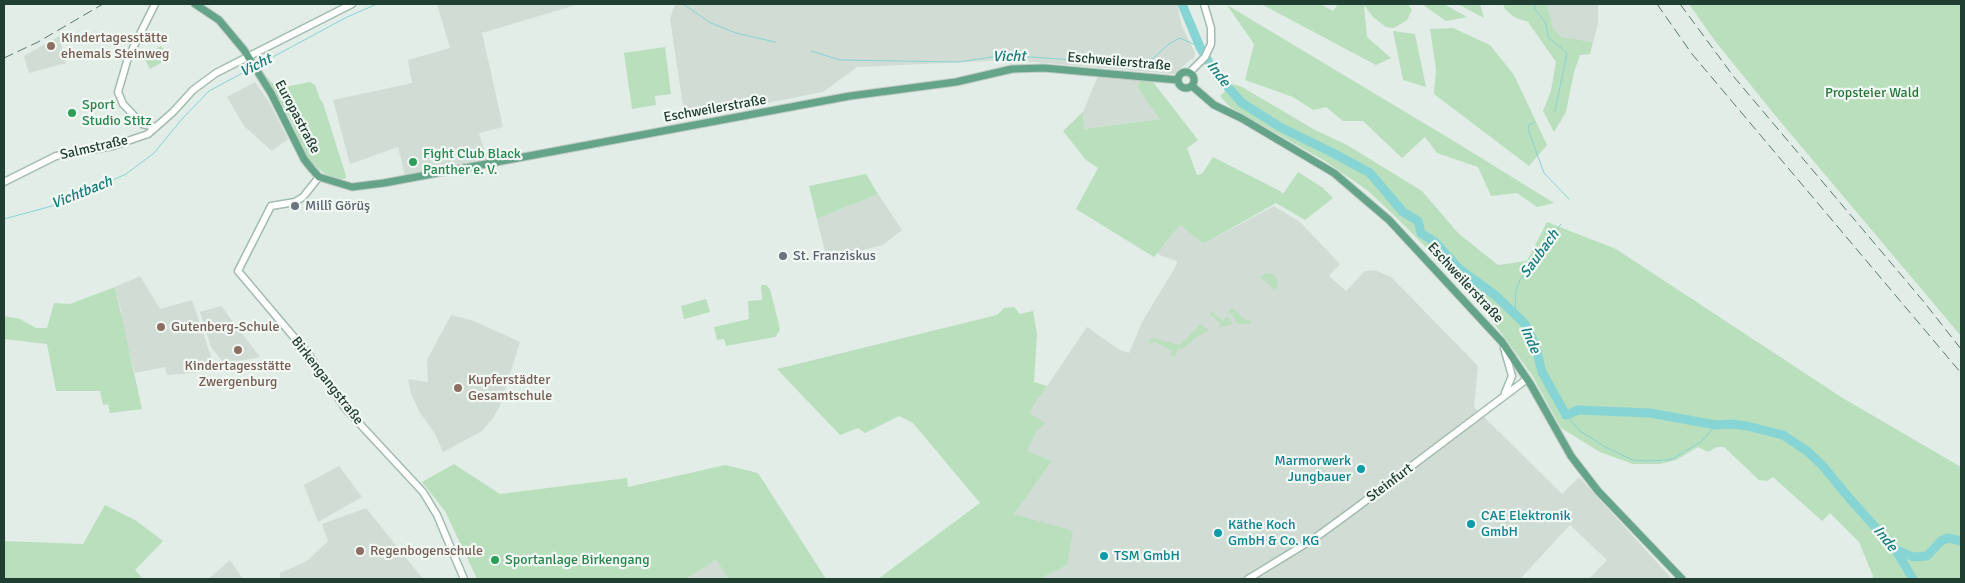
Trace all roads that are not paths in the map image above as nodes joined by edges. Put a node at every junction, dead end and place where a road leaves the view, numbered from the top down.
1 (155, 4) edge
2 (195, 4) edge
3 (352, 4) edge
4 (1204, 4) edge
5 (248, 56) junction
6 (1189, 73) junction
7 (1178, 80) junction
8 (1192, 86) junction
9 (154, 128) junction
10 (319, 176) junction
11 (4, 182) edge
12 (1502, 342) junction
13 (1527, 379) junction
14 (1504, 395) junction
15 (464, 579) edge
16 (1248, 579) edge
17 (1682, 579) edge

1 - 9 street
2 - 5 main road, Europastraße
3 - 5 street, Salmstraße
4 - 6 street
5 - 9 street, Salmstraße
5 - 10 main road, Europastraße
6 - 7 main road
6 - 8 main road
7 - 8 main road
7 - 10 main road, Eschweilerstraße
8 - 12 main road, Eschweilerstraße
9 - 11 street, Salmstraße
10 - 15 street, Birkengangstraße
12 - 13 main road, Eschweilerstraße
12 - 14 street
13 - 14 street, Steinfurt
13 - 17 main road, Eschweilerstraße
14 - 16 street, Steinfurt

